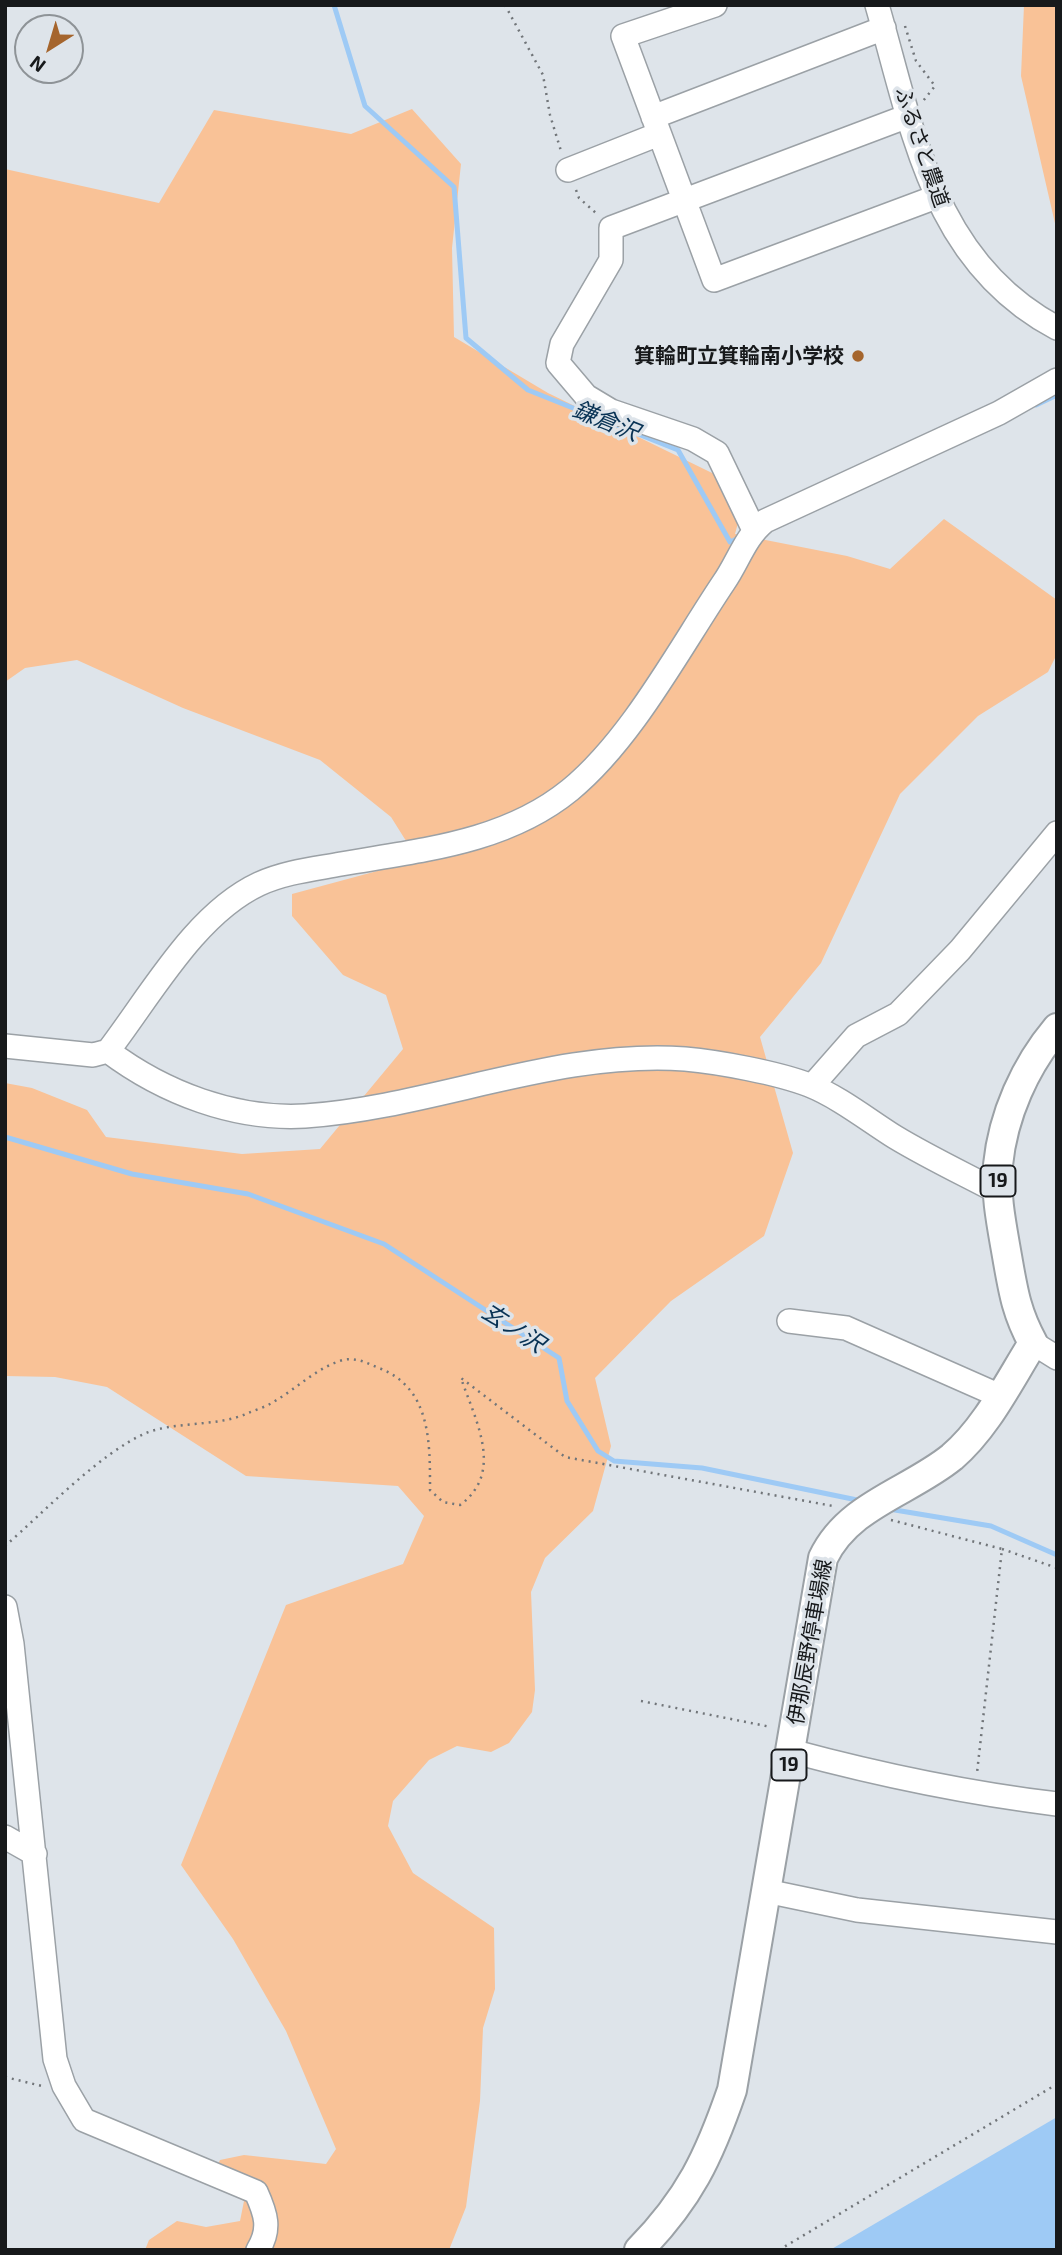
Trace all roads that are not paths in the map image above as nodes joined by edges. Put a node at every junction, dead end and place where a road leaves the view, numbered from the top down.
1 (715, 5) edge
2 (877, 5) edge
3 (893, 22) junction
4 (908, 116) junction
5 (656, 126) junction
6 (568, 170) road end
7 (936, 197) junction
8 (684, 199) junction
9 (1057, 328) edge
10 (1057, 380) edge
11 (754, 530) junction
12 (1057, 833) edge
13 (1057, 1028) edge
14 (5, 1046) edge
15 (108, 1051) junction
16 (812, 1086) junction
17 (998, 1192) junction
18 (789, 1321) dead end
19 (1033, 1343) junction
20 (1057, 1358) edge
21 (1000, 1396) junction
22 (5, 1607) edge
23 (793, 1742) junction
24 (1057, 1804) edge
25 (5, 1837) edge
26 (35, 1854) junction
27 (766, 1891) junction
28 (1057, 1932) edge
29 (258, 2250) edge
30 (639, 2250) edge

1 - 5 street
2 - 3 street, ふるさと農道
3 - 4 street, ふるさと農道
3 - 5 street
4 - 7 street, ふるさと農道
4 - 8 street
5 - 6 street
5 - 8 street
7 - 8 street
7 - 9 street, ふるさと農道
8 - 11 street
10 - 11 street
11 - 15 street
12 - 16 street
13 - 17 main road, 19
14 - 15 street
15 - 16 street
16 - 17 street
17 - 19 main road, 19
18 - 21 street
19 - 20 street
19 - 21 main road, 伊那辰野停車場線 / 19
21 - 23 main road, 伊那辰野停車場線 / 19
22 - 26 street
23 - 24 street
23 - 27 main road, 伊那辰野停車場線 / 19
25 - 26 street
26 - 29 street
27 - 28 street
27 - 30 main road, 伊那辰野停車場線 / 19

